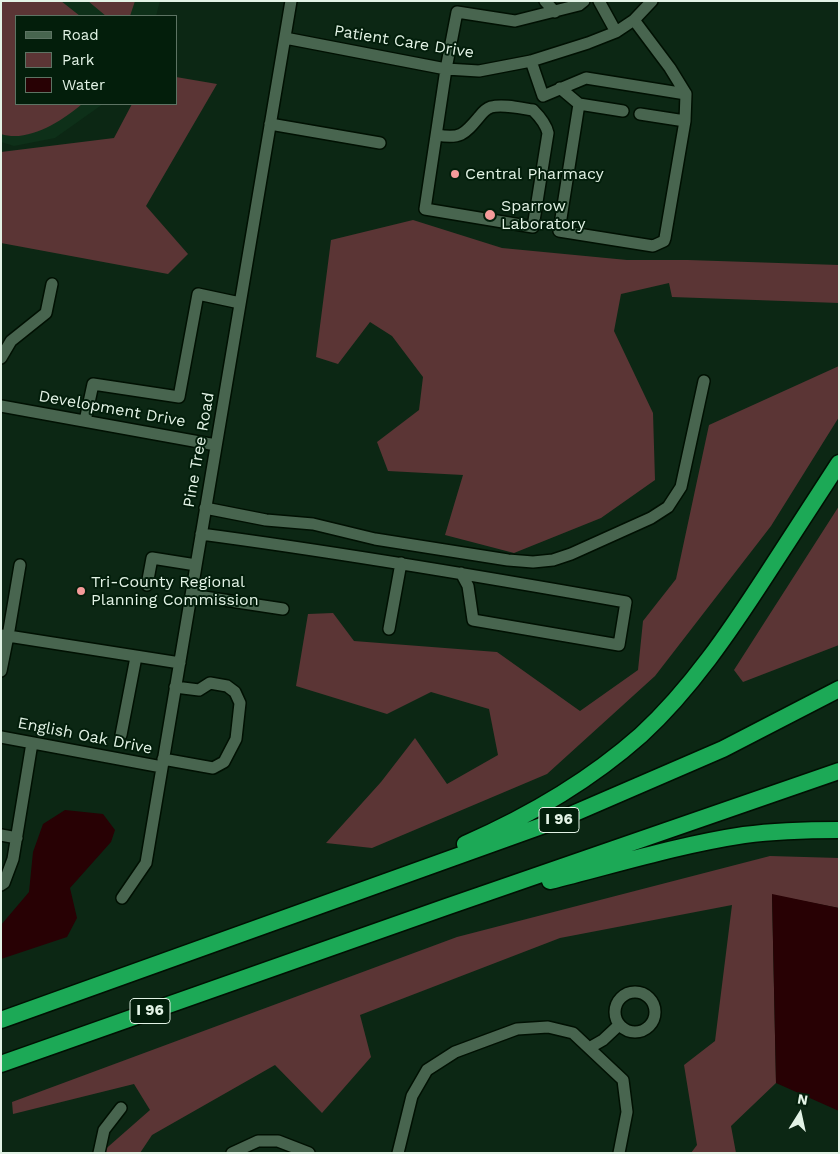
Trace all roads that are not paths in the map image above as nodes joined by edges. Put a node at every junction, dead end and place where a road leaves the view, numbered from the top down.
1 (291, 1) edge
2 (545, 1) edge
3 (584, 1) edge
4 (599, 1) edge
5 (652, 1) edge
6 (457, 6) edge
7 (556, 6) edge
8 (634, 20) junction
9 (616, 32) junction
10 (285, 38) junction
11 (531, 61) junction
12 (446, 69) junction
13 (560, 88) junction
14 (686, 94) junction
15 (543, 96) junction
16 (579, 104) junction
17 (533, 110) junction
18 (623, 112) dead end
19 (640, 114) dead end
20 (685, 121) junction
21 (270, 124) junction
22 (436, 135) junction
23 (380, 143) dead end
24 (52, 284) dead end
25 (240, 303) junction
26 (1, 358) edge
27 (704, 381) dead end
28 (1, 406) edge
29 (85, 421) junction
30 (216, 445) junction
31 (839, 463) edge
32 (205, 508) junction
33 (201, 534) junction
34 (400, 563) junction
35 (20, 565) dead end
36 (196, 565) junction
37 (461, 573) junction
38 (147, 585) dead end
39 (191, 595) junction
40 (283, 609) dead end
41 (390, 629) dead end
42 (5, 635) edge
43 (136, 657) junction
44 (180, 663) junction
45 (1, 671) edge
46 (175, 687) junction
47 (839, 689) edge
48 (121, 735) dead end
49 (1, 737) edge
50 (32, 743) junction
51 (163, 763) junction
52 (839, 771) edge
53 (839, 830) edge
54 (1, 835) edge
55 (17, 838) junction
56 (1, 886) edge
57 (122, 898) dead end
58 (446, 907) junction
59 (269, 924) junction
60 (1, 1020) edge
61 (619, 1025) dead end
62 (590, 1048) junction
63 (1, 1064) edge
64 (121, 1108) dead end
65 (99, 1153) edge
66 (232, 1153) edge
67 (309, 1153) edge
68 (398, 1153) edge
69 (619, 1153) edge

1 - 10 street, Pine Tree Road
2 - 7 street
3 - 7 street
4 - 9 street
5 - 8 street, Patient Care Drive
6 - 7 street
6 - 12 street
8 - 9 street, Patient Care Drive
8 - 14 street
9 - 11 street, Patient Care Drive
10 - 12 street, Patient Care Drive
10 - 21 street, Pine Tree Road
11 - 12 street, Patient Care Drive
11 - 15 street
12 - 22 street
13 - 14 street
13 - 15 street
13 - 16 street
14 - 20 street
15 - 17 street
16 - 18 street
16 - 20 street
17 - 22 street
17 - 22 street
19 - 20 street
21 - 23 street
21 - 25 street, Pine Tree Road
24 - 26 street
25 - 29 street
25 - 30 street, Pine Tree Road
27 - 32 street
28 - 29 street, Development Drive
29 - 30 street, Development Drive
30 - 32 street, Pine Tree Road
31 - 59 highway
32 - 33 street, Pine Tree Road
33 - 34 street
33 - 36 street, Pine Tree Road
34 - 37 street
34 - 41 street
35 - 42 street
36 - 38 street
36 - 39 street, Pine Tree Road
37 - 37 street
39 - 40 street
39 - 44 street, Pine Tree Road
42 - 43 street
42 - 45 street
43 - 44 street
43 - 48 street
44 - 46 street, Pine Tree Road
46 - 51 street, Pine Tree Road
46 - 51 street, English Oak Drive
47 - 59 highway, I 96
49 - 50 street, English Oak Drive
50 - 51 street, English Oak Drive
50 - 55 street
51 - 57 street, Pine Tree Road
52 - 58 highway, I 96
53 - 58 highway
54 - 55 street
55 - 56 street
58 - 63 highway, I 96
59 - 60 highway, I 96
61 - 62 street
62 - 68 street
62 - 69 street
64 - 65 street
66 - 67 street

